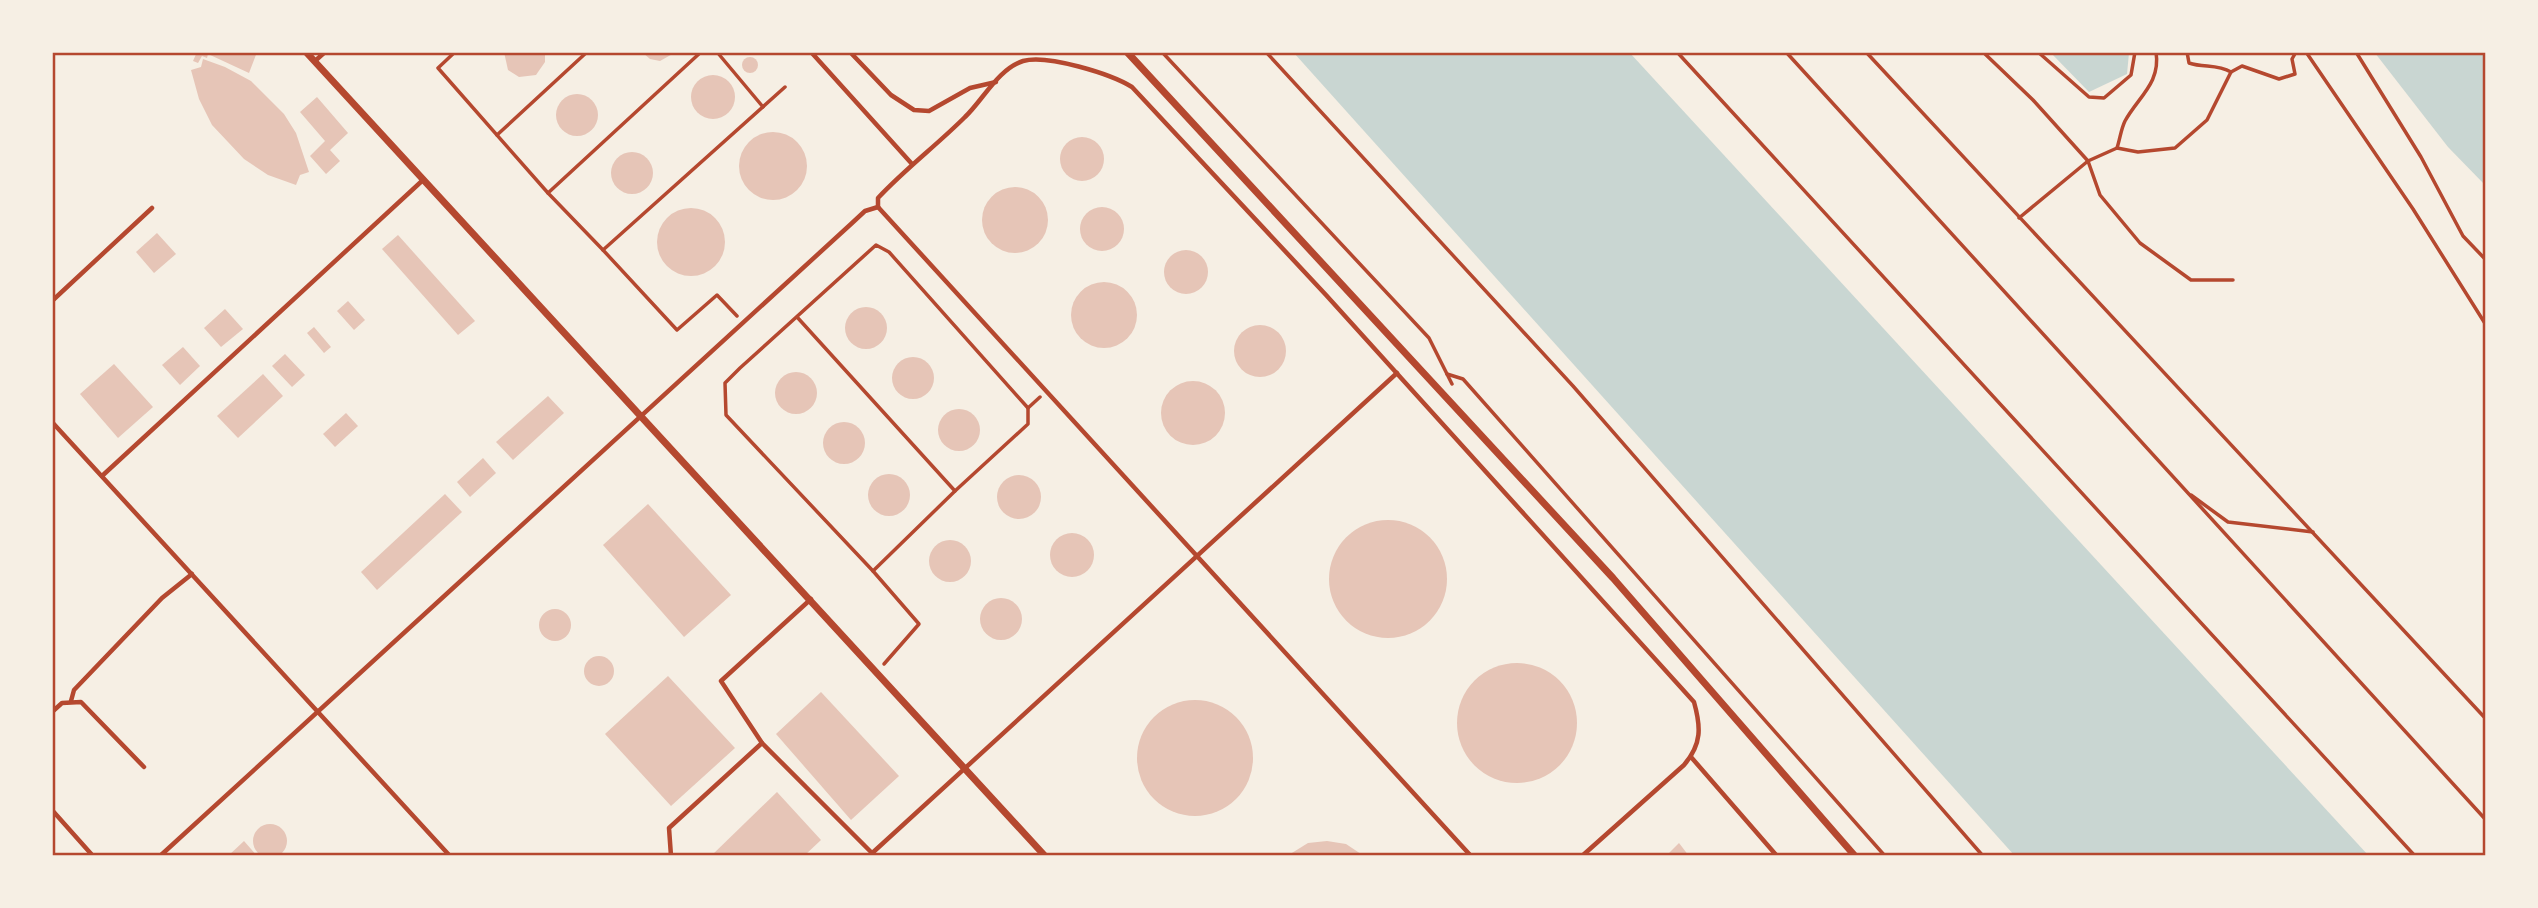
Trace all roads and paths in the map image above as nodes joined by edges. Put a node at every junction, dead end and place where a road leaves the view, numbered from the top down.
1 (306, 52) edge
2 (325, 52) edge
3 (455, 52) edge
4 (587, 52) edge
5 (701, 52) edge
6 (717, 52) edge
7 (811, 52) edge
8 (850, 52) edge
9 (1127, 52) edge
10 (1162, 52) edge
11 (1266, 52) edge
12 (1677, 52) edge
13 (1786, 52) edge
14 (1866, 52) edge
15 (1983, 52) edge
16 (2038, 52) edge
17 (2135, 52) edge
18 (2156, 52) edge
19 (2187, 52) edge
20 (2296, 52) edge
21 (2306, 52) edge
22 (2356, 52) edge
23 (315, 62) junction
24 (2231, 72) junction
25 (997, 81) junction
26 (785, 87) dead end
27 (763, 107) junction
28 (497, 135) junction
29 (2117, 148) junction
30 (2088, 161) junction
31 (912, 164) junction
32 (423, 180) junction
33 (548, 193) junction
34 (878, 206) junction
35 (152, 208) dead end
36 (2019, 218) junction
37 (603, 250) junction
38 (2486, 260) edge
39 (2233, 280) dead end
40 (52, 301) edge
41 (797, 317) junction
42 (743, 323) junction
43 (2486, 326) edge
44 (1397, 373) junction
45 (1447, 374) junction
46 (1046, 390) junction
47 (1459, 394) dead end
48 (1028, 408) junction
49 (641, 416) junction
50 (52, 422) edge
51 (102, 476) junction
52 (2184, 489) junction
53 (955, 491) junction
54 (2313, 532) junction
55 (1198, 557) junction
56 (873, 570) junction
57 (192, 574) junction
58 (811, 599) junction
59 (877, 671) junction
60 (71, 701) junction
61 (52, 712) edge
62 (318, 712) junction
63 (2486, 719) edge
64 (762, 743) junction
65 (1691, 757) junction
66 (144, 767) dead end
67 (965, 769) junction
68 (52, 810) edge
69 (2486, 820) edge
70 (871, 854) edge
71 (93, 856) edge
72 (160, 856) edge
73 (450, 856) edge
74 (671, 856) edge
75 (1045, 856) edge
76 (1471, 856) edge
77 (1582, 856) edge
78 (1777, 856) edge
79 (1855, 856) edge
80 (1885, 856) edge
81 (1983, 856) edge
82 (2415, 856) edge

1 - 23 street
2 - 23 lane
3 - 28 path
4 - 28 path
5 - 33 path
6 - 27 path
7 - 31 lane
8 - 25 lane
9 - 79 street
10 - 45 path
11 - 81 path
12 - 82 path
13 - 52 path
14 - 36 path
15 - 30 path
16 - 17 path
18 - 29 path
19 - 24 path
20 - 24 path
21 - 43 path
22 - 38 path
23 - 32 street
24 - 29 path
25 - 31 lane
25 - 44 lane
26 - 27 path
27 - 37 path
28 - 33 path
29 - 30 path
30 - 36 path
30 - 39 path
31 - 34 lane
32 - 49 street
32 - 51 lane
33 - 37 path
34 - 42 lane
34 - 46 lane
35 - 40 lane
36 - 54 path
37 - 42 path
41 - 48 path
41 - 53 path
41 - 56 path
42 - 49 lane
44 - 55 lane
44 - 65 lane
45 - 47 path
45 - 80 path
46 - 48 path
46 - 55 lane
48 - 53 path
49 - 58 street
49 - 62 lane
50 - 51 lane
51 - 57 lane
52 - 54 path
52 - 69 path
53 - 56 path
54 - 63 path
55 - 67 lane
55 - 76 lane
56 - 59 path
57 - 60 lane
57 - 62 lane
58 - 59 street
58 - 64 lane
59 - 67 street
60 - 61 lane
60 - 66 lane
62 - 72 lane
62 - 73 lane
64 - 70 lane
64 - 74 lane
65 - 77 lane
65 - 78 lane
67 - 70 lane
67 - 75 street
68 - 71 lane

